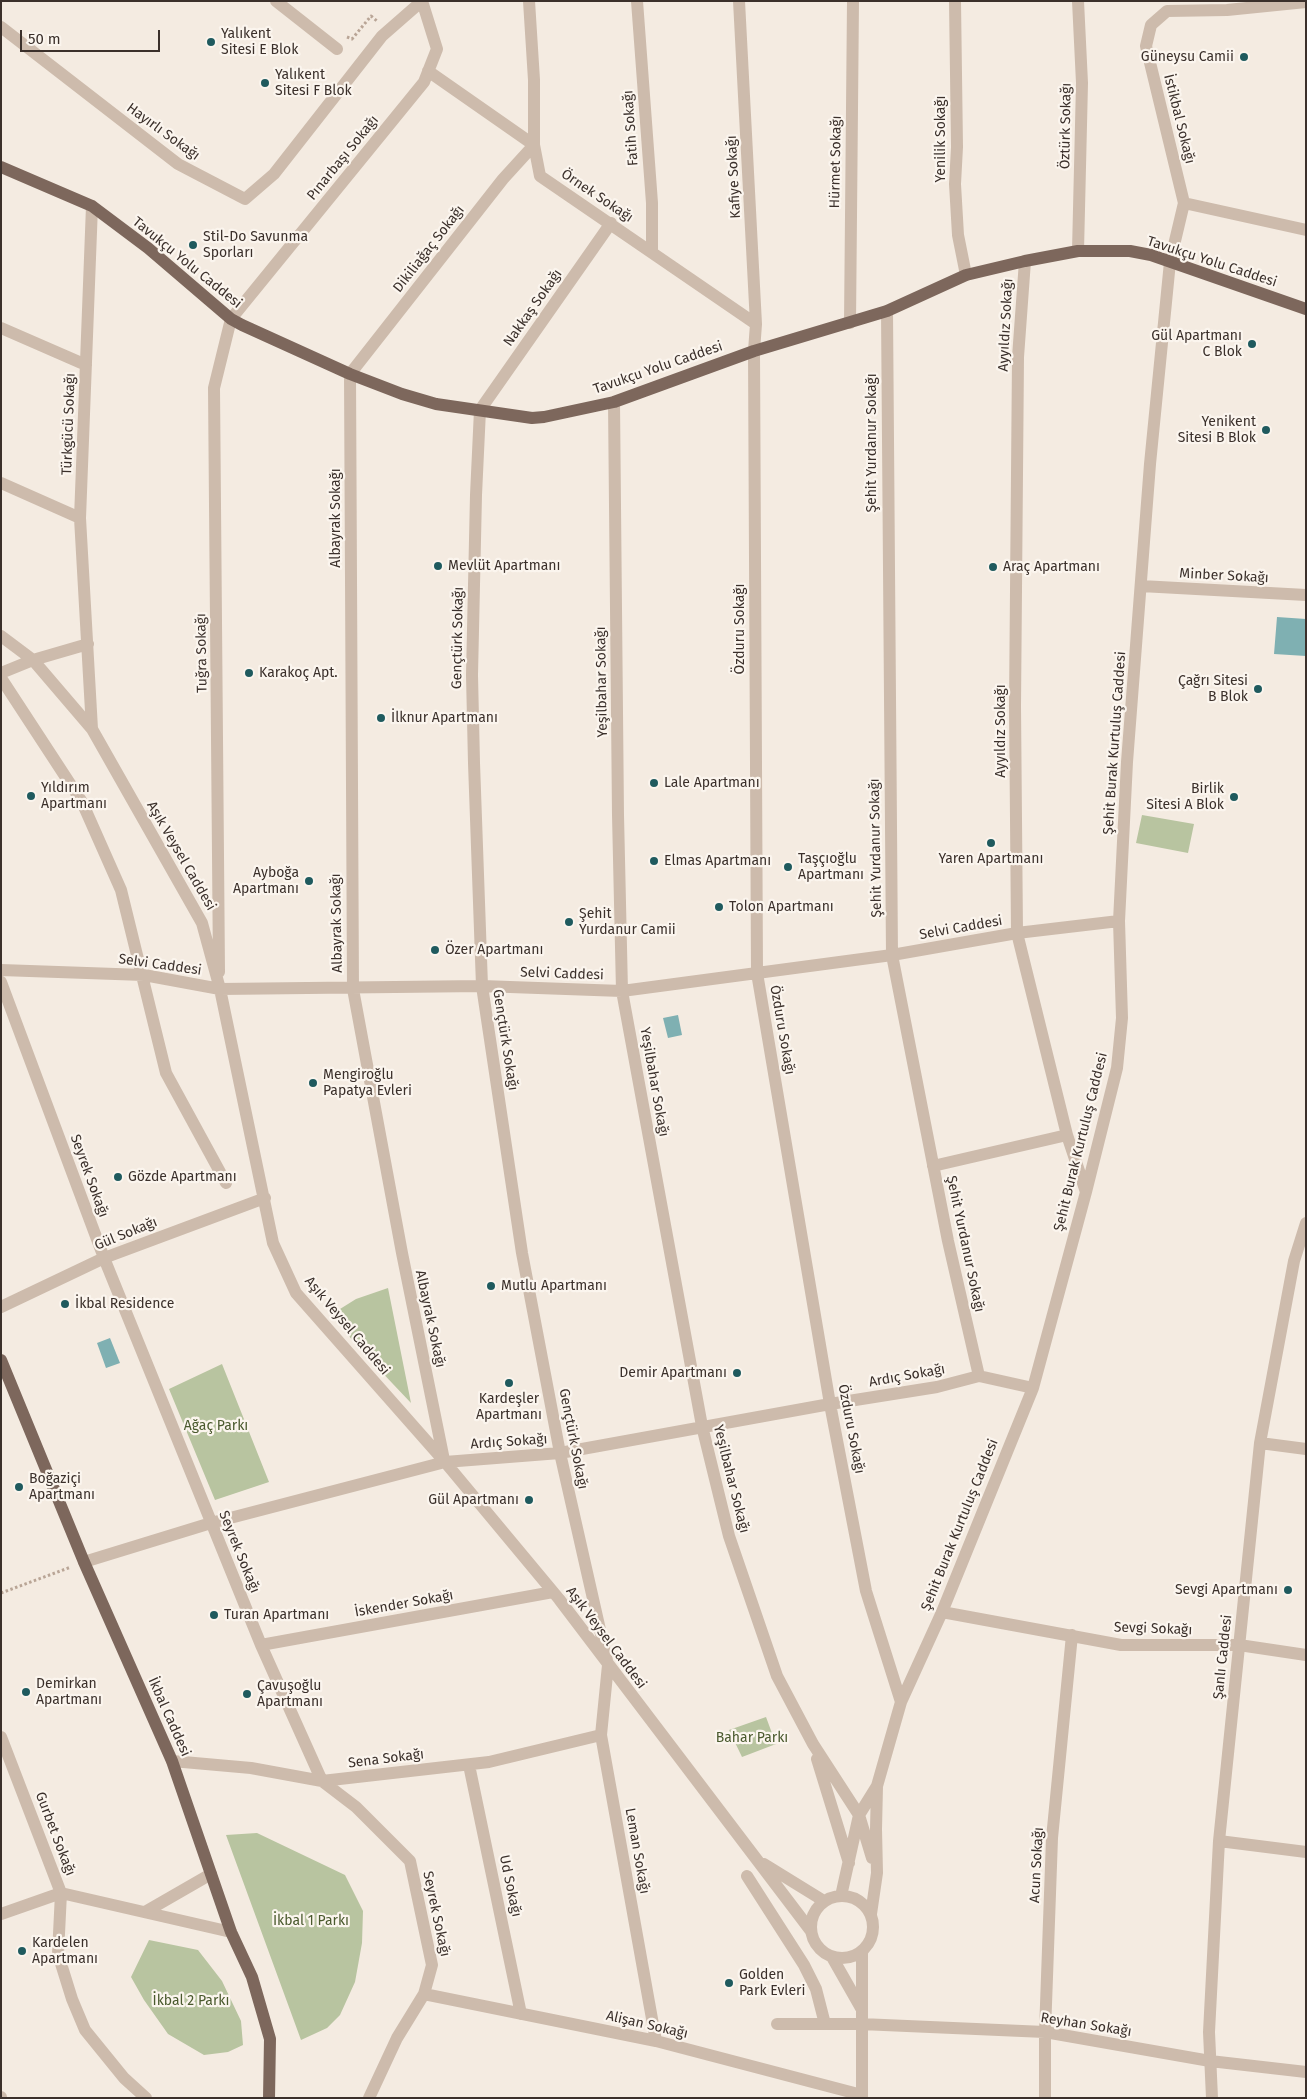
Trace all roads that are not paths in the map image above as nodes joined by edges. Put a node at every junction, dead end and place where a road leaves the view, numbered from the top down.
1 (276, 1) edge
2 (422, 1) edge
3 (529, 1) edge
4 (637, 1) edge
5 (739, 1) edge
6 (853, 1) edge
7 (955, 1) edge
8 (1078, 1) edge
9 (1306, 2) edge
10 (1255, 4) edge
11 (1, 27) edge
12 (337, 49) dead end
13 (428, 71) junction
14 (534, 145) junction
15 (1, 168) edge
16 (1184, 203) junction
17 (92, 206) junction
18 (611, 223) junction
19 (1306, 230) edge
20 (1078, 251) junction
21 (652, 252) junction
22 (1025, 261) junction
23 (1170, 262) junction
24 (966, 275) junction
25 (1306, 309) edge
26 (887, 311) junction
27 (231, 319) junction
28 (850, 323) junction
29 (756, 324) junction
30 (1, 328) edge
31 (754, 351) junction
32 (86, 365) junction
33 (350, 374) junction
34 (614, 402) junction
35 (480, 410) junction
36 (1, 483) edge
37 (80, 518) junction
38 (1141, 586) junction
39 (1306, 595) edge
40 (1, 636) edge
41 (88, 644) junction
42 (32, 660) junction
43 (1, 673) edge
44 (1, 678) edge
45 (92, 729) junction
46 (1119, 921) junction
47 (1017, 933) junction
48 (892, 955) junction
49 (1, 970) edge
50 (756, 973) junction
51 (144, 975) junction
52 (1, 982) edge
53 (482, 986) junction
54 (220, 989) junction
55 (353, 989) junction
56 (622, 991) junction
57 (1067, 1135) junction
58 (933, 1166) junction
59 (226, 1183) dead end
60 (1086, 1192) junction
61 (265, 1198) junction
62 (1306, 1224) edge
63 (104, 1258) junction
64 (1300, 1262) edge
65 (1, 1307) edge
66 (1, 1360) edge
67 (979, 1376) junction
68 (1033, 1388) junction
69 (830, 1404) junction
70 (702, 1426) junction
71 (1260, 1443) junction
72 (1306, 1449) edge
73 (560, 1453) junction
74 (445, 1462) junction
75 (211, 1523) junction
76 (84, 1562) junction
77 (553, 1592) junction
78 (942, 1612) junction
79 (1072, 1635) junction
80 (1239, 1645) junction
81 (261, 1646) junction
82 (1306, 1655) edge
83 (608, 1665) junction
84 (901, 1702) junction
85 (601, 1735) junction
86 (1, 1736) edge
87 (813, 1744) junction
88 (172, 1761) junction
89 (469, 1765) junction
90 (322, 1781) junction
91 (877, 1786) junction
92 (858, 1815) junction
93 (1220, 1841) junction
94 (1306, 1852) edge
95 (758, 1860) junction
96 (849, 1863) junction
97 (877, 1873) junction
98 (211, 1874) junction
99 (747, 1876) dead end
100 (61, 1893) junction
101 (842, 1896) junction
102 (824, 1901) junction
103 (145, 1912) junction
104 (1, 1914) edge
105 (871, 1914) junction
106 (810, 1931) junction
107 (231, 1932) junction
108 (862, 1951) junction
109 (832, 1957) junction
110 (424, 1994) junction
111 (861, 2008) junction
112 (521, 2014) junction
113 (777, 2024) dead end
114 (825, 2024) junction
115 (861, 2024) junction
116 (1045, 2032) junction
117 (656, 2041) junction
118 (1210, 2061) junction
119 (1306, 2072) edge
120 (862, 2096) edge
121 (146, 2098) edge
122 (269, 2098) edge
123 (369, 2098) edge
124 (1045, 2098) edge
125 (1212, 2098) edge

1 - 12 street
2 - 11 street, Hayırlı Sokağı
2 - 13 street, Pınarbaşı Sokağı
3 - 14 street, Örnek Sokağı
4 - 21 street, Fatih Sokağı
5 - 29 street, Kafiye Sokağı
6 - 28 street, Hürmet Sokağı
7 - 24 street, Yenilik Sokağı
8 - 20 street, Öztürk Sokağı
9 - 10 street, İstikbal Sokağı
10 - 16 street, İstikbal Sokağı
13 - 14 street
13 - 27 street, Pınarbaşı Sokağı
14 - 18 street, Örnek Sokağı
14 - 33 street, Dikiliağaç Sokağı
15 - 17 main road, Tavukçu Yolu Caddesi
16 - 19 street
16 - 23 street, Şehit Burak Kurtuluş Caddesi
17 - 27 main road, Tavukçu Yolu Caddesi
17 - 32 street, Türkgücü Sokağı
18 - 21 street, Örnek Sokağı
18 - 35 street, Nakkaş Sokağı
20 - 22 main road, Tavukçu Yolu Caddesi
20 - 23 main road, Tavukçu Yolu Caddesi
21 - 29 street, Örnek Sokağı
22 - 24 main road, Tavukçu Yolu Caddesi
22 - 47 street, Ayyıldız Sokağı
23 - 25 main road, Tavukçu Yolu Caddesi
23 - 38 street, Şehit Burak Kurtuluş Caddesi
24 - 26 main road, Tavukçu Yolu Caddesi
26 - 28 main road, Tavukçu Yolu Caddesi
26 - 48 street, Şehit Yurdanur Sokağı
27 - 33 main road, Tavukçu Yolu Caddesi
27 - 54 street, Tuğra Sokağı
28 - 31 main road, Tavukçu Yolu Caddesi
29 - 31 street, Kafiye Sokağı
30 - 32 street
31 - 34 main road, Tavukçu Yolu Caddesi
31 - 50 street, Özduru Sokağı
32 - 37 street, Türkgücü Sokağı
33 - 35 main road, Tavukçu Yolu Caddesi
33 - 55 street, Albayrak Sokağı
34 - 35 main road, Tavukçu Yolu Caddesi
34 - 56 street, Yeşilbahar Sokağı
35 - 53 street, Gençtürk Sokağı
36 - 37 street
37 - 41 street, Türkgücü Sokağı
38 - 39 street, Minber Sokağı
38 - 46 street, Şehit Burak Kurtuluş Caddesi
40 - 42 street, Aşık Veysel Caddesi
41 - 42 street
41 - 45 street, Türkgücü Sokağı
42 - 43 street
42 - 45 street, Aşık Veysel Caddesi
44 - 51 street
45 - 54 street, Aşık Veysel Caddesi
46 - 47 street, Selvi Caddesi
46 - 60 street, Şehit Burak Kurtuluş Caddesi
47 - 48 street, Selvi Caddesi
47 - 57 street, Ayyıldız Sokağı
48 - 50 street, Selvi Caddesi
48 - 58 street, Şehit Yurdanur Sokağı
49 - 51 street, Selvi Caddesi
50 - 56 street, Selvi Caddesi
50 - 69 street, Özduru Sokağı
51 - 54 street, Selvi Caddesi
51 - 59 street
52 - 63 street, Seyrek Sokağı
53 - 55 street, Selvi Caddesi
53 - 56 street, Selvi Caddesi
53 - 73 street, Gençtürk Sokağı
54 - 55 street, Selvi Caddesi
54 - 61 street, Aşık Veysel Caddesi
55 - 74 street, Albayrak Sokağı
56 - 70 street, Yeşilbahar Sokağı
57 - 58 street
57 - 60 street, Ayyıldız Sokağı
58 - 67 street, Şehit Yurdanur Sokağı
60 - 68 street, Şehit Burak Kurtuluş Caddesi
61 - 63 street, Gül Sokağı
61 - 74 street, Aşık Veysel Caddesi
62 - 64 street, Şanlı Caddesi
63 - 65 street, Gül Sokağı
63 - 75 street, Seyrek Sokağı
64 - 71 street, Şanlı Caddesi
66 - 76 main road, İkbal Caddesi
67 - 68 street, Ardıç Sokağı
67 - 69 street, Ardıç Sokağı
68 - 78 street, Şehit Burak Kurtuluş Caddesi
69 - 70 street, Ardıç Sokağı
69 - 84 street, Özduru Sokağı
70 - 73 street, Ardıç Sokağı
70 - 87 street, Yeşilbahar Sokağı
71 - 72 street
71 - 80 street, Şanlı Caddesi
73 - 74 street, Ardıç Sokağı
73 - 83 street, Gençtürk Sokağı
74 - 75 street, Ardıç Sokağı
74 - 77 street, Aşık Veysel Caddesi
75 - 76 street, Ardıç Sokağı
75 - 81 street, Seyrek Sokağı
76 - 88 main road, İkbal Caddesi
77 - 81 street, İskender Sokağı
77 - 83 street, Aşık Veysel Caddesi
78 - 79 street, Sevgi Sokağı
78 - 84 street, Şehit Burak Kurtuluş Caddesi
79 - 80 street, Sevgi Sokağı
79 - 116 street, Acun Sokağı
80 - 82 street, Sevgi Sokağı
80 - 93 street, Şanlı Caddesi
81 - 90 street, Seyrek Sokağı
83 - 85 street, Leman Sokağı
83 - 95 street, Aşık Veysel Caddesi
84 - 91 street, Şehit Burak Kurtuluş Caddesi
85 - 89 street, Sena Sokağı
85 - 117 street, Leman Sokağı
86 - 100 street, Gurbet Sokağı
87 - 92 street, Yeşilbahar Sokağı
87 - 96 street, Yeşilbahar Sokağı
88 - 90 street, Sena Sokağı
88 - 98 main road, İkbal Caddesi
89 - 90 street, Sena Sokağı
89 - 112 street, Ud Sokağı
90 - 110 street, Seyrek Sokağı
91 - 92 street, Şehit Burak Kurtuluş Caddesi
91 - 97 street, Şehit Burak Kurtuluş Caddesi
92 - 96 street, Şehit Burak Kurtuluş Caddesi
92 - 97 street, Yeşilbahar Sokağı
93 - 94 street
93 - 118 street, Şanlı Caddesi
95 - 102 street, Aşık Veysel Caddesi
95 - 106 street, Aşık Veysel Caddesi
96 - 101 street, Şehit Burak Kurtuluş Caddesi
97 - 105 street, Şehit Burak Kurtuluş Caddesi
98 - 103 street
98 - 107 main road, İkbal Caddesi
99 - 114 street
100 - 103 street
100 - 104 street
100 - 121 street, Gurbet Sokağı
101 - 102 street
101 - 105 street
102 - 106 street
103 - 107 street
105 - 108 street
106 - 109 street
107 - 122 main road, İkbal Caddesi
108 - 109 street
108 - 111 street
109 - 111 street
110 - 112 street, Alişan Sokağı
110 - 123 street, Seyrek Sokağı
111 - 115 street
112 - 117 street, Alişan Sokağı
113 - 114 street, Reyhan Sokağı
114 - 115 street, Reyhan Sokağı
115 - 116 street, Reyhan Sokağı
115 - 120 street
116 - 118 street, Reyhan Sokağı
116 - 124 street, Acun Sokağı
117 - 120 street, Alişan Sokağı
118 - 119 street, Reyhan Sokağı
118 - 125 street, Şanlı Caddesi

